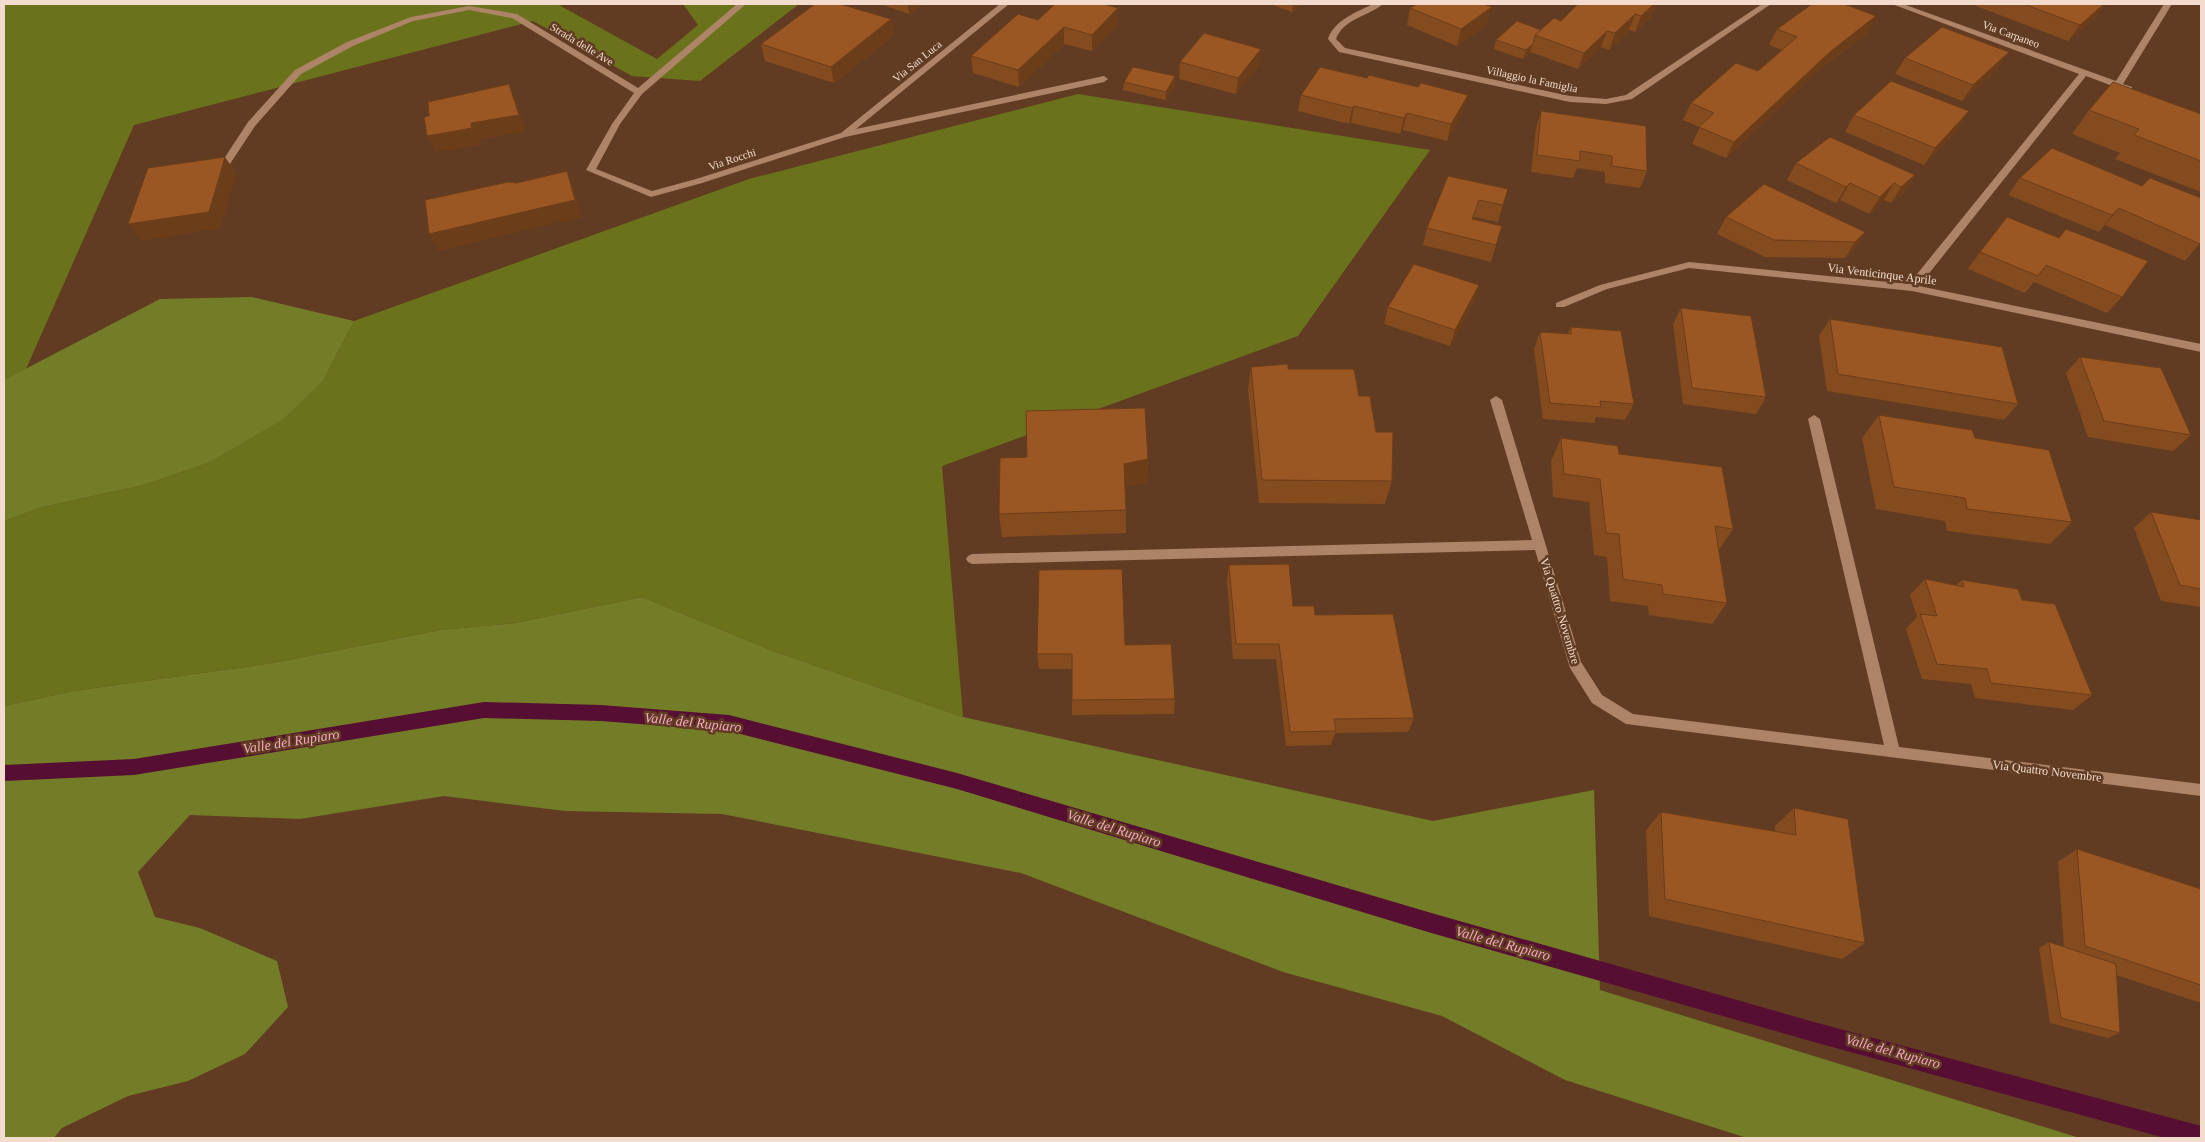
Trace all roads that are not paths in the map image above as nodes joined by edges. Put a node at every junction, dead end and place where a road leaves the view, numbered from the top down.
1 (742, 4) edge
2 (1005, 4) edge
3 (1379, 4) edge
4 (1766, 4) edge
5 (1896, 4) edge
6 (2168, 4) edge
7 (2085, 72) junction
8 (1104, 79) dead end
9 (2118, 85) junction
10 (639, 92) junction
11 (2137, 92) edge
12 (843, 135) junction
13 (222, 171) edge
14 (1912, 288) junction
15 (1560, 305) dead end
16 (2201, 348) edge
17 (1496, 400) dead end
18 (1814, 418) dead end
19 (1539, 544) junction
20 (972, 559) dead end
21 (1893, 752) junction
22 (2201, 790) edge

1 - 10 street, Via Rocchi
2 - 12 street, Via San Luca
3 - 4 street, Villaggio la Famiglia
5 - 7 street, Via Carpaneo
6 - 9 street
7 - 9 street, Via Carpaneo
7 - 14 street
8 - 12 street, Via Rocchi
9 - 11 street, Via Carpaneo
10 - 12 street, Via Rocchi
10 - 13 street, Strada delle Ave
14 - 15 street, Via Venticinque Aprile
14 - 16 street, Via Venticinque Aprile
17 - 19 street, Via Quattro Novembre
18 - 21 street
19 - 20 street
19 - 21 street, Via Quattro Novembre
21 - 22 street, Via Quattro Novembre

